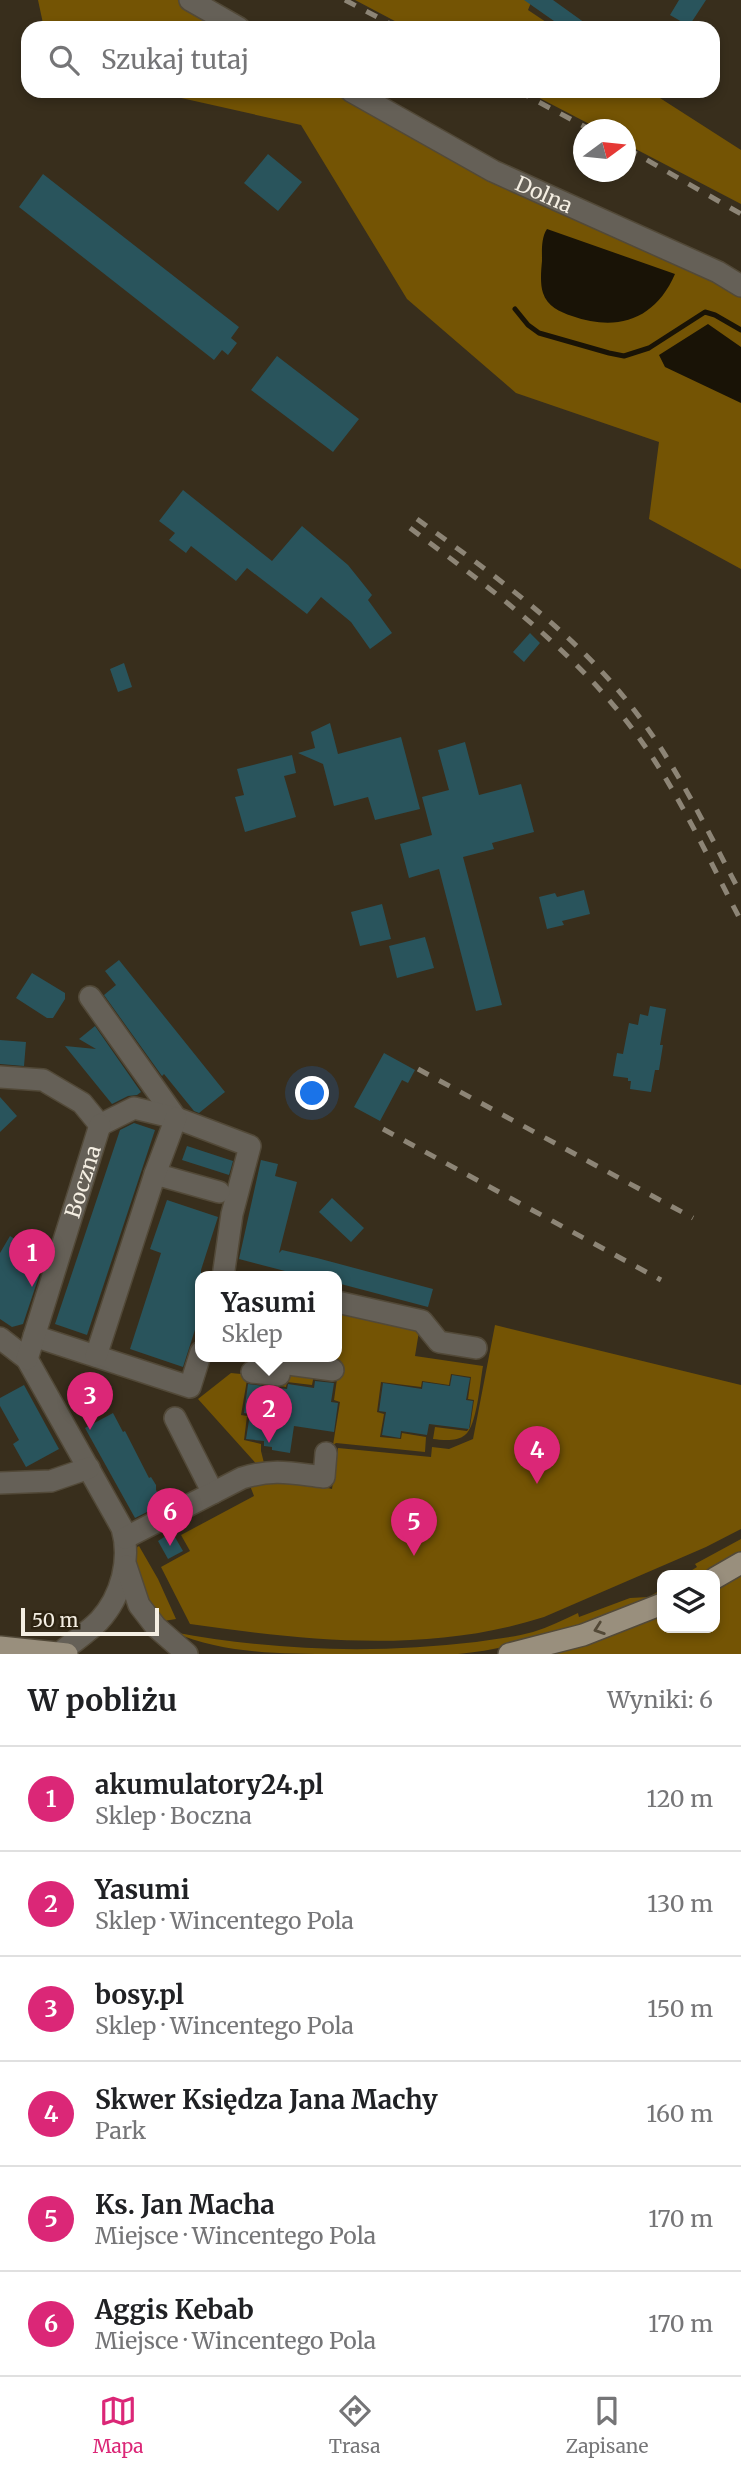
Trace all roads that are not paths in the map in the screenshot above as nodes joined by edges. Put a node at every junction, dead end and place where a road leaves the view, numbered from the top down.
1 (190, 0) edge
2 (228, 21) edge
3 (363, 98) edge
4 (741, 286) edge
5 (90, 997) dead end
6 (0, 1077) edge
7 (176, 1118) junction
8 (100, 1125) junction
9 (155, 1174) junction
10 (219, 1192) dead end
11 (224, 1271) edge
12 (342, 1303) edge
13 (34, 1336) junction
14 (0, 1338) edge
15 (476, 1348) dead end
16 (96, 1356) junction
17 (27, 1359) junction
18 (198, 1362) edge
19 (281, 1362) edge
20 (291, 1362) edge
21 (333, 1370) dead end
22 (252, 1372) dead end
23 (174, 1418) dead end
24 (326, 1453) dead end
25 (89, 1468) junction
26 (0, 1483) edge
27 (213, 1493) junction
28 (125, 1538) junction
29 (741, 1563) edge
30 (126, 1566) junction
31 (720, 1575) edge
32 (657, 1606) edge
33 (0, 1647) edge
34 (60, 1653) edge
35 (67, 1654) edge
36 (187, 1654) edge
37 (509, 1654) edge

1 - 2 street
3 - 4 street, Dolna
5 - 7 street
6 - 8 street
7 - 8 street
7 - 9 street
7 - 11 street
8 - 13 street, Boczna
9 - 10 street
9 - 16 street
12 - 15 street
13 - 16 street
13 - 17 street, Boczna
14 - 17 street
16 - 18 street
17 - 25 street
19 - 22 street
20 - 21 street
23 - 27 street
24 - 27 street
25 - 26 street
25 - 28 street
27 - 28 street
28 - 30 street
29 - 31 main road
30 - 34 street
30 - 36 street
32 -> 37 main road
33 - 34 main road
34 - 35 main road

